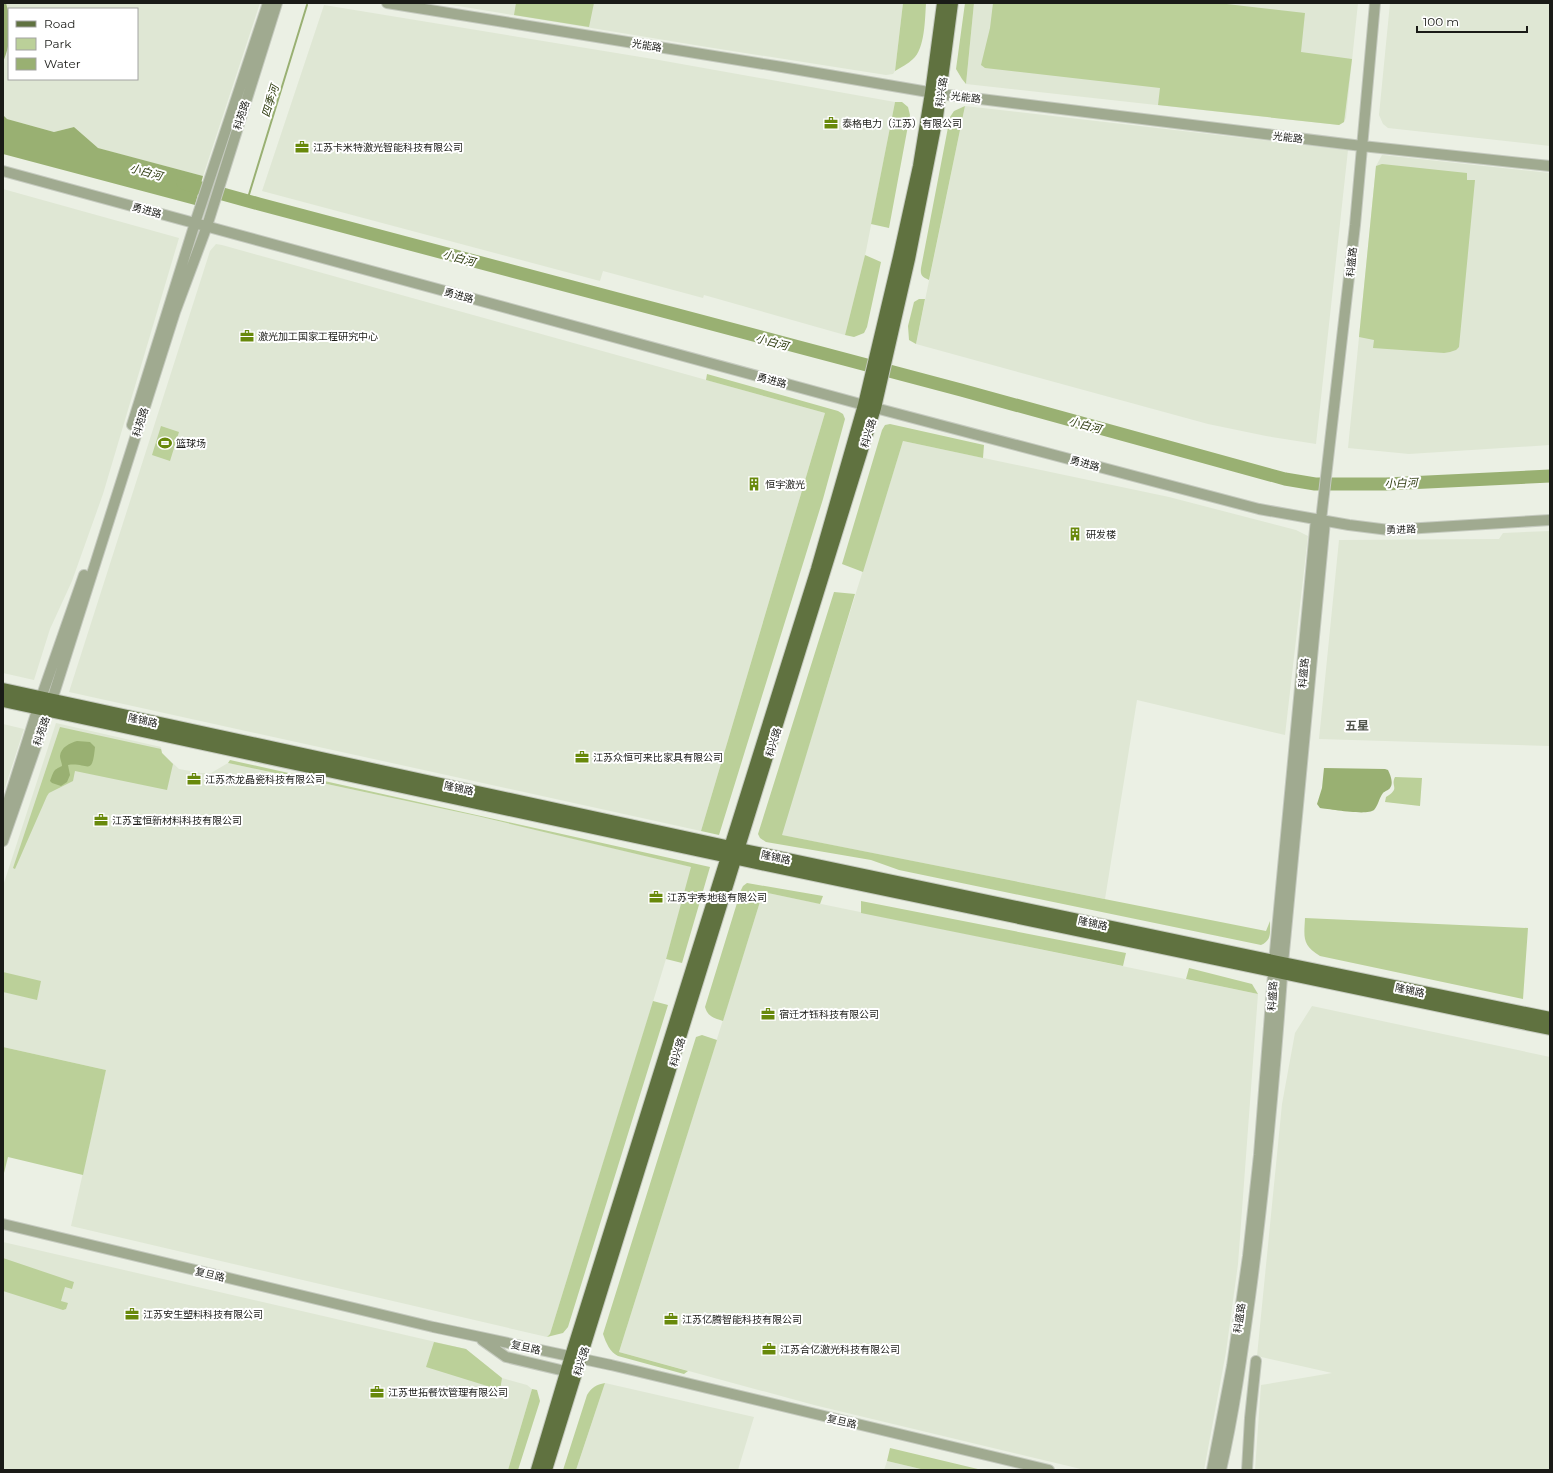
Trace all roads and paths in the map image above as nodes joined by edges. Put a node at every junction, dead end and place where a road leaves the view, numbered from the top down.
1 (268, 3) edge
2 (277, 3) edge
3 (386, 3) edge
4 (943, 3) edge
5 (952, 3) edge
6 (1375, 3) edge
7 (936, 93) junction
8 (1362, 146) junction
9 (1550, 166) edge
10 (3, 171) edge
11 (216, 176) junction
12 (196, 223) junction
13 (206, 226) junction
14 (870, 407) junction
15 (1321, 520) junction
16 (1550, 520) edge
17 (3, 690) edge
18 (3, 700) edge
19 (44, 704) junction
20 (3, 818) edge
21 (3, 841) edge
22 (733, 853) junction
23 (1278, 967) junction
24 (1550, 1018) edge
25 (1550, 1029) edge
26 (3, 1224) edge
27 (477, 1336) junction
28 (576, 1358) junction
29 (1256, 1361) dead end
30 (571, 1373) junction
31 (537, 1470) edge
32 (546, 1470) edge
33 (1049, 1470) edge
34 (1212, 1470) edge
35 (1221, 1470) edge
36 (1247, 1470) edge

1 - 11 street, 科苑路
2 - 11 street, 科苑路
3 - 7 street, 光能路
4 - 7 main road, 科兴路
5 - 7 main road, 科兴路
6 - 8 street, 科盛路
7 - 8 street, 光能路
7 - 14 main road, 科兴路
8 - 9 street, 光能路
8 - 15 street, 科盛路
10 - 12 street, 勇进路
11 - 12 street, 科苑路
11 - 13 street, 科苑路
12 - 13 street, 勇进路
12 - 19 street, 科苑路
13 - 14 street, 勇进路
13 - 19 street, 科苑路
14 - 15 street, 勇进路
14 - 22 main road, 科兴路
15 - 16 street, 勇进路
15 - 23 street, 科盛路
17 - 19 main road, 隆锦路
18 - 19 main road, 隆锦路
19 - 20 street, 科苑路
19 - 21 street, 科苑路
19 - 22 main road, 隆锦路
22 - 23 main road, 隆锦路
22 - 28 main road, 科兴路
23 - 24 main road, 隆锦路
23 - 25 main road, 隆锦路
23 - 34 street, 科盛路
23 - 35 street, 科盛路
26 - 27 street, 复旦路
27 - 28 street, 复旦路
27 - 30 street
28 - 30 main road, 科兴路
28 - 33 street, 复旦路
29 - 36 street
30 - 31 main road, 科兴路
30 - 32 main road, 科兴路

